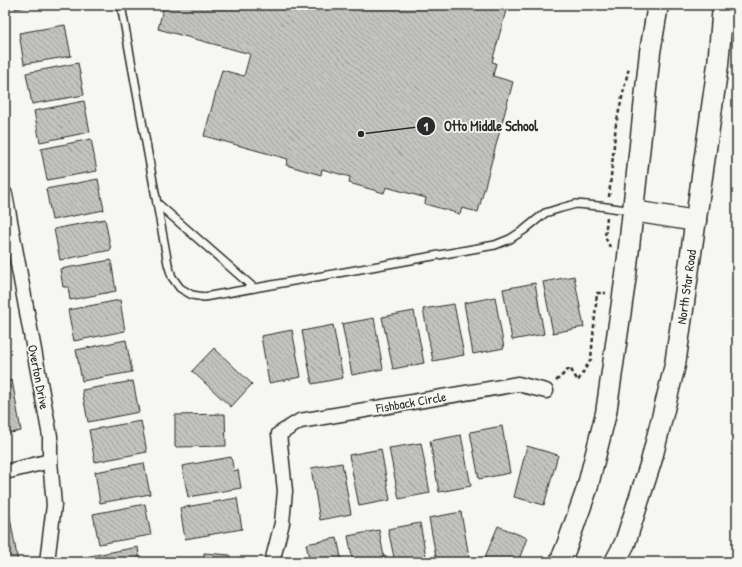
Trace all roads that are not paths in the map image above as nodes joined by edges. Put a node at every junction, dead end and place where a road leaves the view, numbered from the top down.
1 (121, 5) edge
2 (658, 5) edge
3 (723, 5) edge
4 (5, 194) edge
5 (157, 203) junction
6 (633, 211) junction
7 (7, 216) edge
8 (696, 221) junction
9 (254, 288) junction
10 (546, 391) dead end
11 (50, 461) junction
12 (5, 472) edge
13 (47, 562) edge
14 (272, 562) edge
15 (560, 562) edge
16 (615, 562) edge

1 - 5 lane
2 - 6 main road
3 - 8 main road, North Star Road
4 - 7 street, Overton Drive
5 - 9 lane
5 - 9 lane
6 - 8 main road
6 - 9 lane
6 - 15 main road
7 - 11 street, Overton Drive
8 - 16 main road, North Star Road
10 - 14 street, Fishback Circle
11 - 12 street
11 - 13 street, Overton Drive

